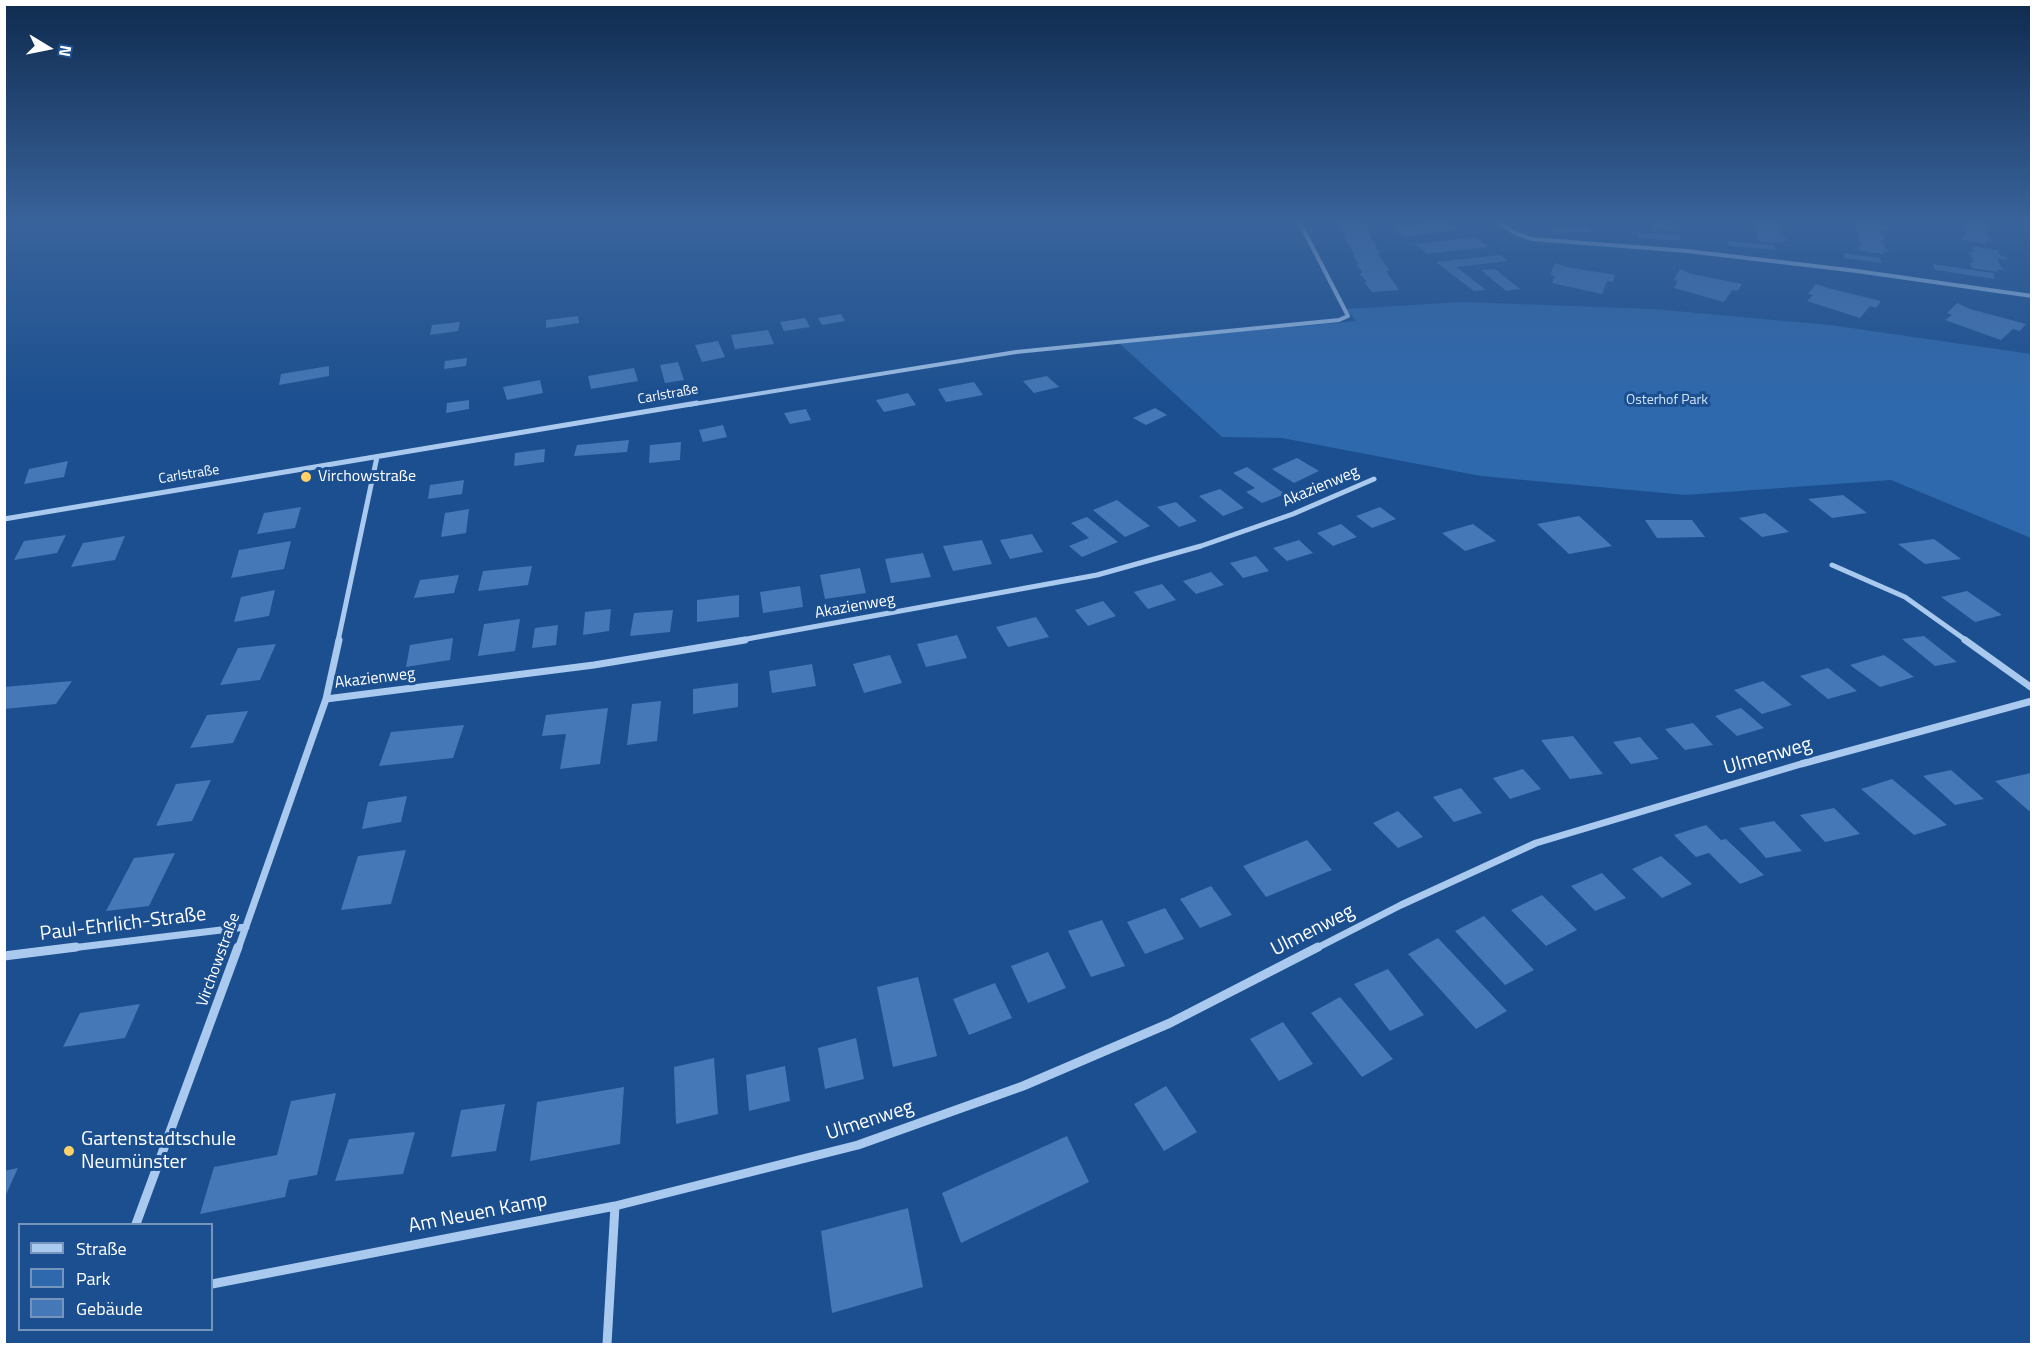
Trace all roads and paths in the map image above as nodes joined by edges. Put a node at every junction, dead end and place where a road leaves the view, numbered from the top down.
1 (1334, 286) edge
2 (1964, 286) edge
3 (2031, 296) edge
4 (376, 457) junction
5 (1374, 479) dead end
6 (4, 519) edge
7 (1832, 565) dead end
8 (2031, 688) edge
9 (326, 699) junction
10 (2031, 701) edge
11 (246, 927) junction
12 (4, 957) edge
13 (615, 1206) junction
14 (135, 1223) edge
15 (213, 1284) edge
16 (607, 1344) edge

1 - 4 street, Carlstraße
2 - 3 street
4 - 6 street, Carlstraße
4 - 9 street, Virchowstraße
5 - 9 street, Akazienweg
7 - 8 street
9 - 11 street, Virchowstraße
10 - 13 street, Ulmenweg
11 - 12 street, Paul-Ehrlich-Straße
11 - 14 street, Virchowstraße
13 - 15 street, Am Neuen Kamp
13 - 16 street

